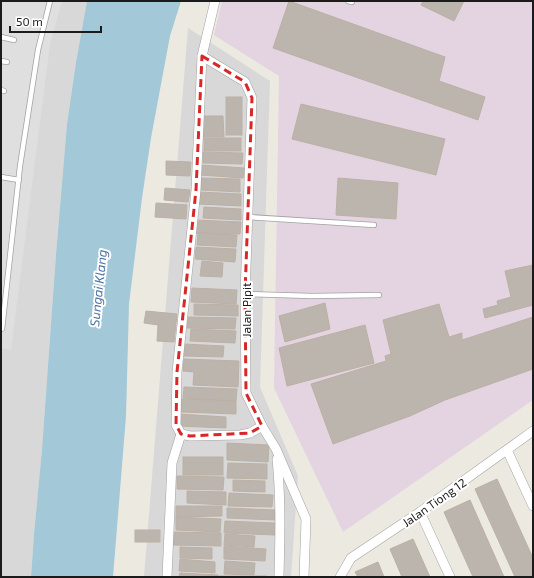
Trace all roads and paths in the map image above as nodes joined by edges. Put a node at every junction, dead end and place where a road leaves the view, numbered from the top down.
1 (50, 1) edge
2 (215, 1) edge
3 (1, 38) edge
4 (14, 40) dead end
5 (202, 56) junction
6 (1, 61) edge
7 (7, 62) dead end
8 (1, 177) edge
9 (19, 180) junction
10 (248, 217) junction
11 (374, 225) dead end
12 (245, 294) junction
13 (379, 295) dead end
14 (2, 329) dead end
15 (262, 426) junction
16 (533, 431) edge
17 (181, 434) junction
18 (276, 449) junction
19 (507, 450) junction
20 (533, 506) edge
21 (420, 512) junction
22 (167, 577) edge
23 (279, 577) edge
24 (304, 577) edge
25 (340, 577) edge
26 (450, 577) edge

1 - 9 lane
2 - 5 street
3 - 4 lane
5 - 10 street, Jalan Pipit
5 - 17 street
6 - 7 lane
8 - 9 lane
9 - 14 lane
10 - 11 lane
10 - 12 street, Jalan Pipit
12 - 13 lane
12 - 15 street, Jalan Pipit
15 - 17 street
15 - 18 street, Jalan Pipit
16 - 19 street, Jalan Tiong 12
17 - 22 street
18 - 23 street
18 - 24 street, Jalan Pipit
19 - 20 street
19 - 21 street, Jalan Tiong 12
21 - 25 street, Jalan Tiong 12
21 - 26 street

